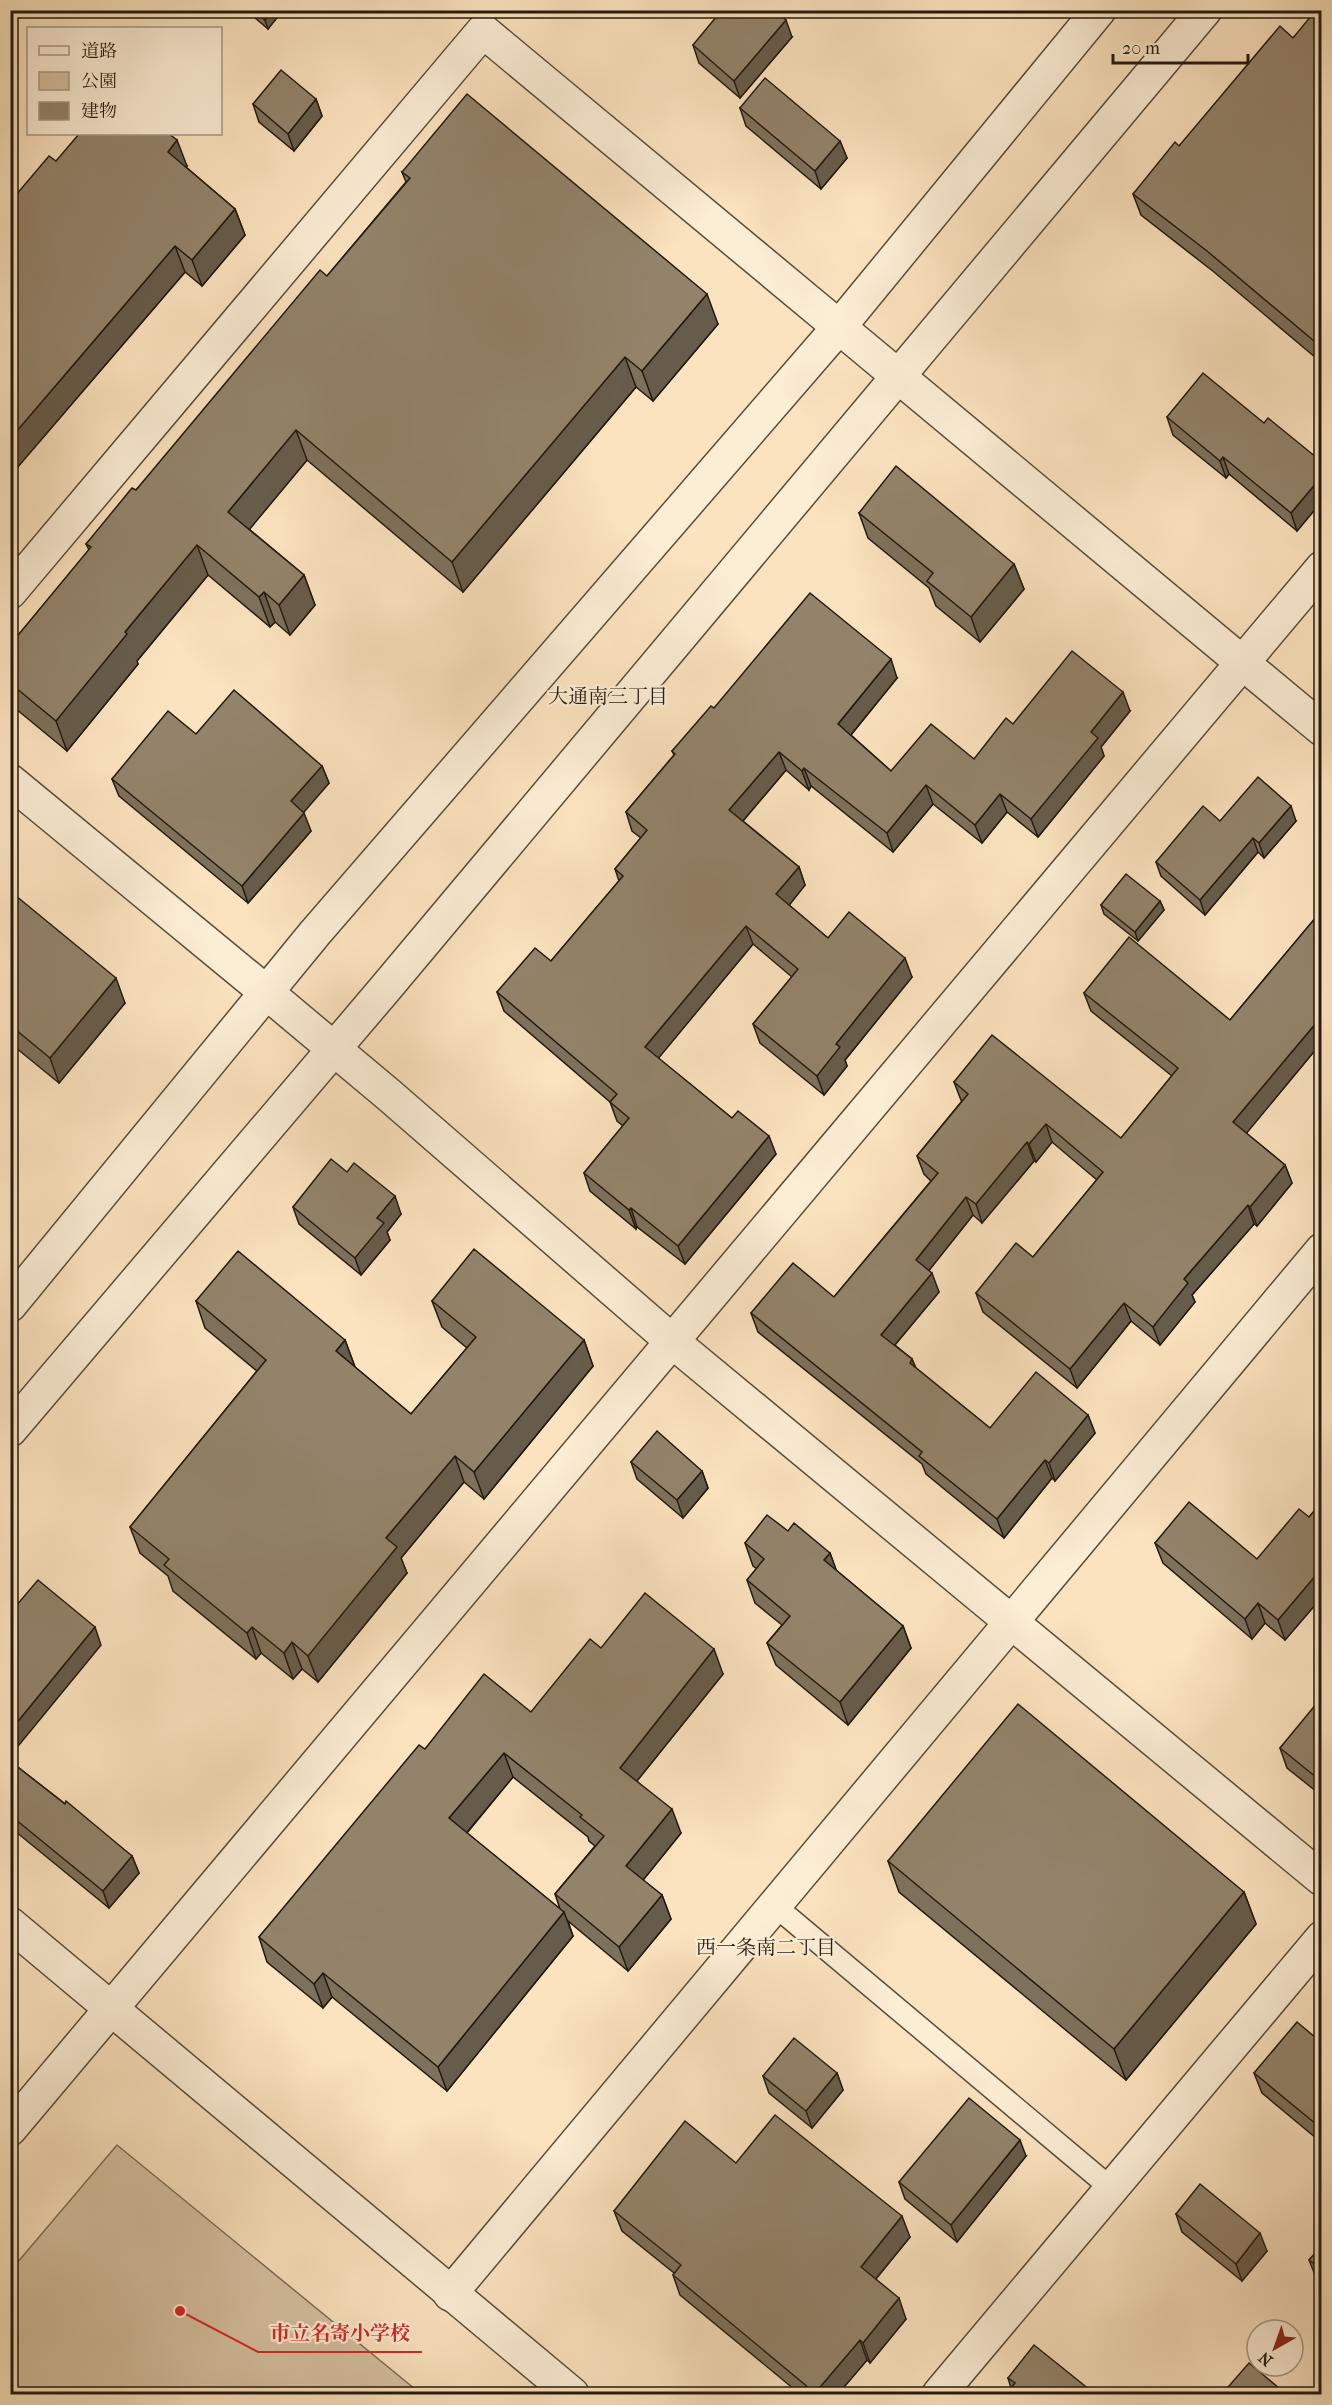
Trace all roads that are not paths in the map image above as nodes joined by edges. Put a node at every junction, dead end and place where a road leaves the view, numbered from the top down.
1 (1099, 10) edge
2 (1205, 10) edge
3 (839, 327) junction
4 (899, 377) junction
5 (1322, 568) edge
6 (10, 592) edge
7 (1242, 663) junction
8 (1322, 729) edge
9 (10, 781) edge
10 (266, 992) junction
11 (334, 1048) junction
12 (1322, 1250) edge
13 (10, 1305) edge
14 (673, 1342) junction
15 (10, 1430) edge
16 (1010, 1622) junction
17 (1322, 1879) edge
18 (774, 1905) junction
19 (10, 1924) edge
20 (1322, 1938) edge
21 (112, 2009) junction
22 (10, 2129) edge
23 (1112, 2188) junction
24 (450, 2294) junction
25 (572, 2394) edge
26 (939, 2394) edge

1 - 3 street
2 - 4 street
3 - 4 street
3 - 6 street
3 - 10 street
4 - 7 street
4 - 11 street
5 - 7 street
7 - 8 street
7 - 14 street
9 - 10 street
10 - 11 street
10 - 13 street
11 - 14 street
11 - 15 street
12 - 16 street
14 - 16 street
14 - 21 street
16 - 17 street
16 - 18 street
18 - 23 lane
18 - 24 street
19 - 21 street
20 - 23 street
21 - 22 street
21 - 24 street
23 - 26 street
24 - 25 street

